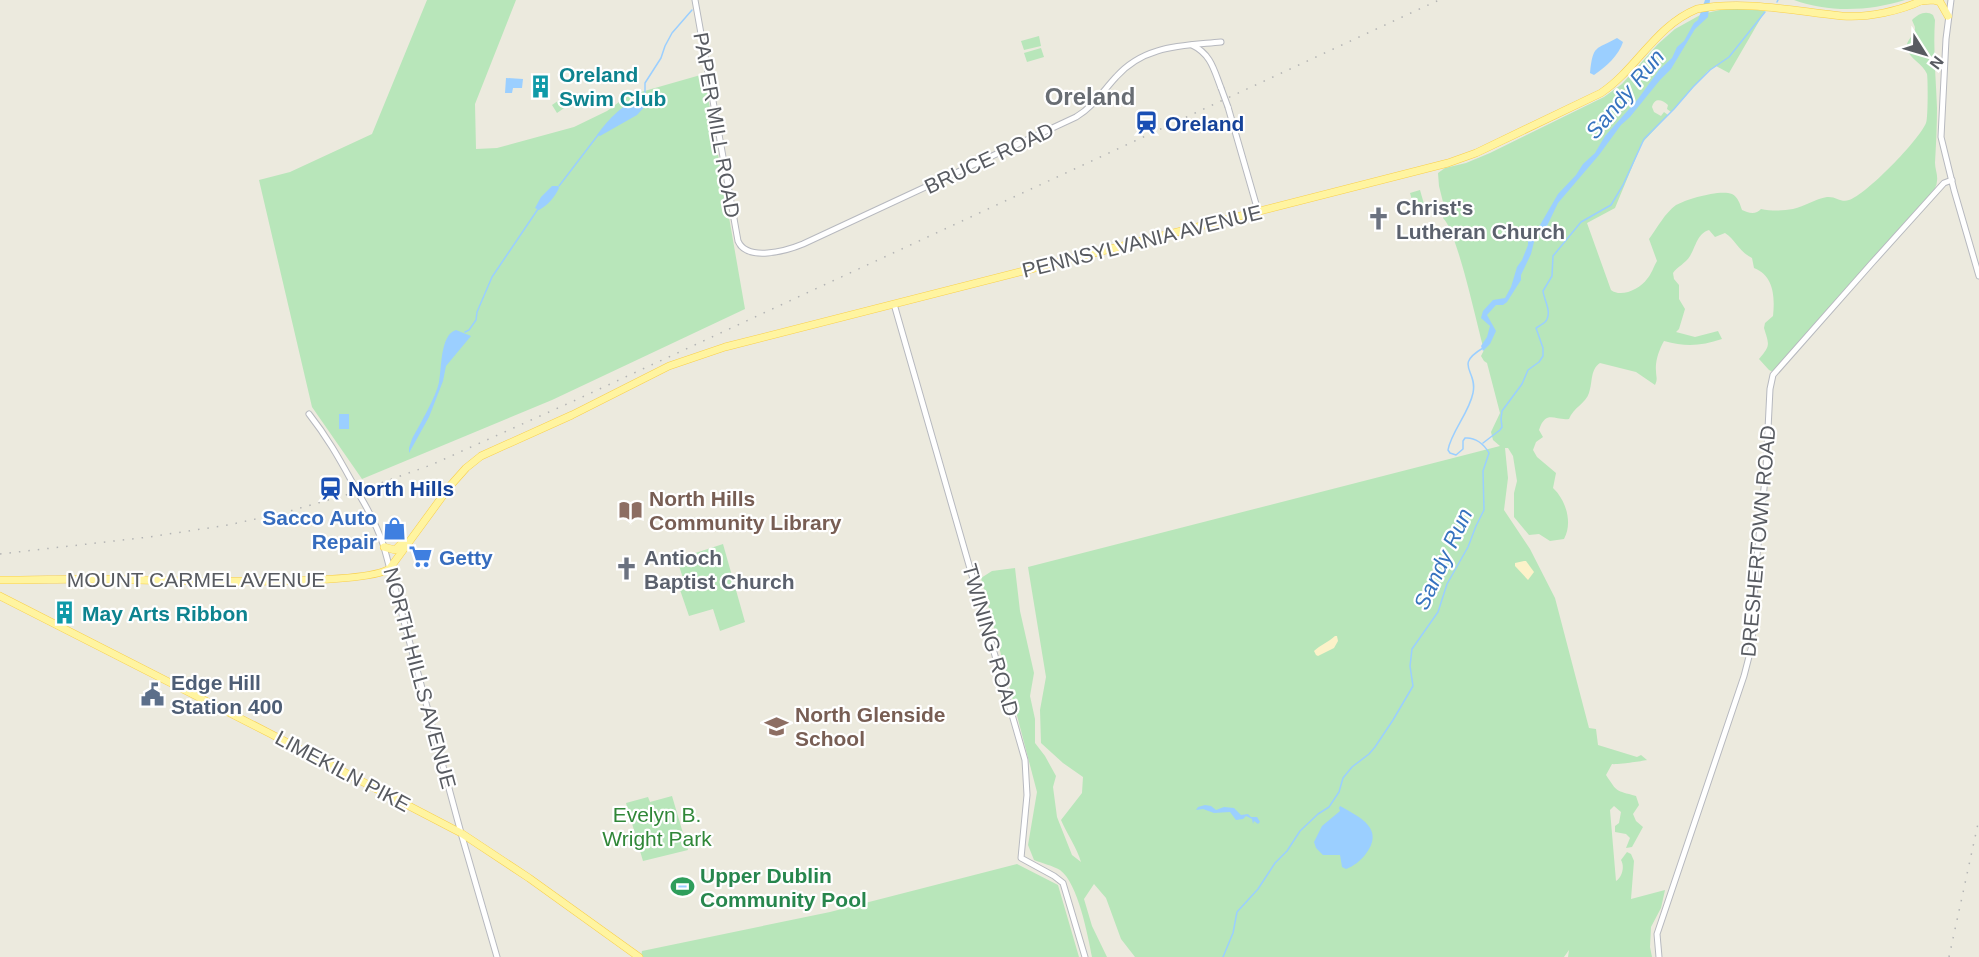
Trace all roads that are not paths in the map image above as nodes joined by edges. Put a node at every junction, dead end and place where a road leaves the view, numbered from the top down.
1 (695, 0) edge
2 (1950, 0) edge
3 (1922, 1) edge
4 (1948, 16) junction
5 (1221, 42) dead end
6 (1191, 44) junction
7 (1949, 169) junction
8 (1952, 180) junction
9 (1944, 183) junction
10 (1258, 211) junction
11 (744, 249) joint
12 (1979, 276) edge
13 (894, 304) junction
14 (309, 414) dead end
15 (417, 531) junction
16 (384, 546) junction
17 (390, 568) junction
18 (0, 580) edge
19 (0, 596) edge
20 (461, 833) junction
21 (497, 957) edge
22 (639, 957) edge
23 (1084, 957) edge
24 (1659, 957) edge

1 - 11 street, PAPER MILL ROAD
2 - 4 street
3 - 4 main road
3 - 10 main road, PENNSYLVANIA AVENUE
4 - 7 street
5 - 6 street, BRUCE ROAD
6 - 10 street, bridge
6 - 11 street, BRUCE ROAD
7 - 8 street
7 - 9 street
8 - 9 street, DRESHERTOWN ROAD
8 - 12 street
9 - 24 street, DRESHERTOWN ROAD
10 - 13 main road, PENNSYLVANIA AVENUE
13 - 15 main road, PENNSYLVANIA AVENUE
13 - 23 street, TWINING ROAD
14 - 16 street, NORTH HILLS AVENUE
15 - 16 main road
15 - 17 main road, PENNSYLVANIA AVENUE
16 - 17 street, NORTH HILLS AVENUE
17 - 18 main road, MOUNT CARMEL AVENUE
17 - 20 street, NORTH HILLS AVENUE
19 - 20 main road, LIMEKILN PIKE
20 - 21 street, NORTH HILLS AVENUE
20 - 22 main road, LIMEKILN PIKE

